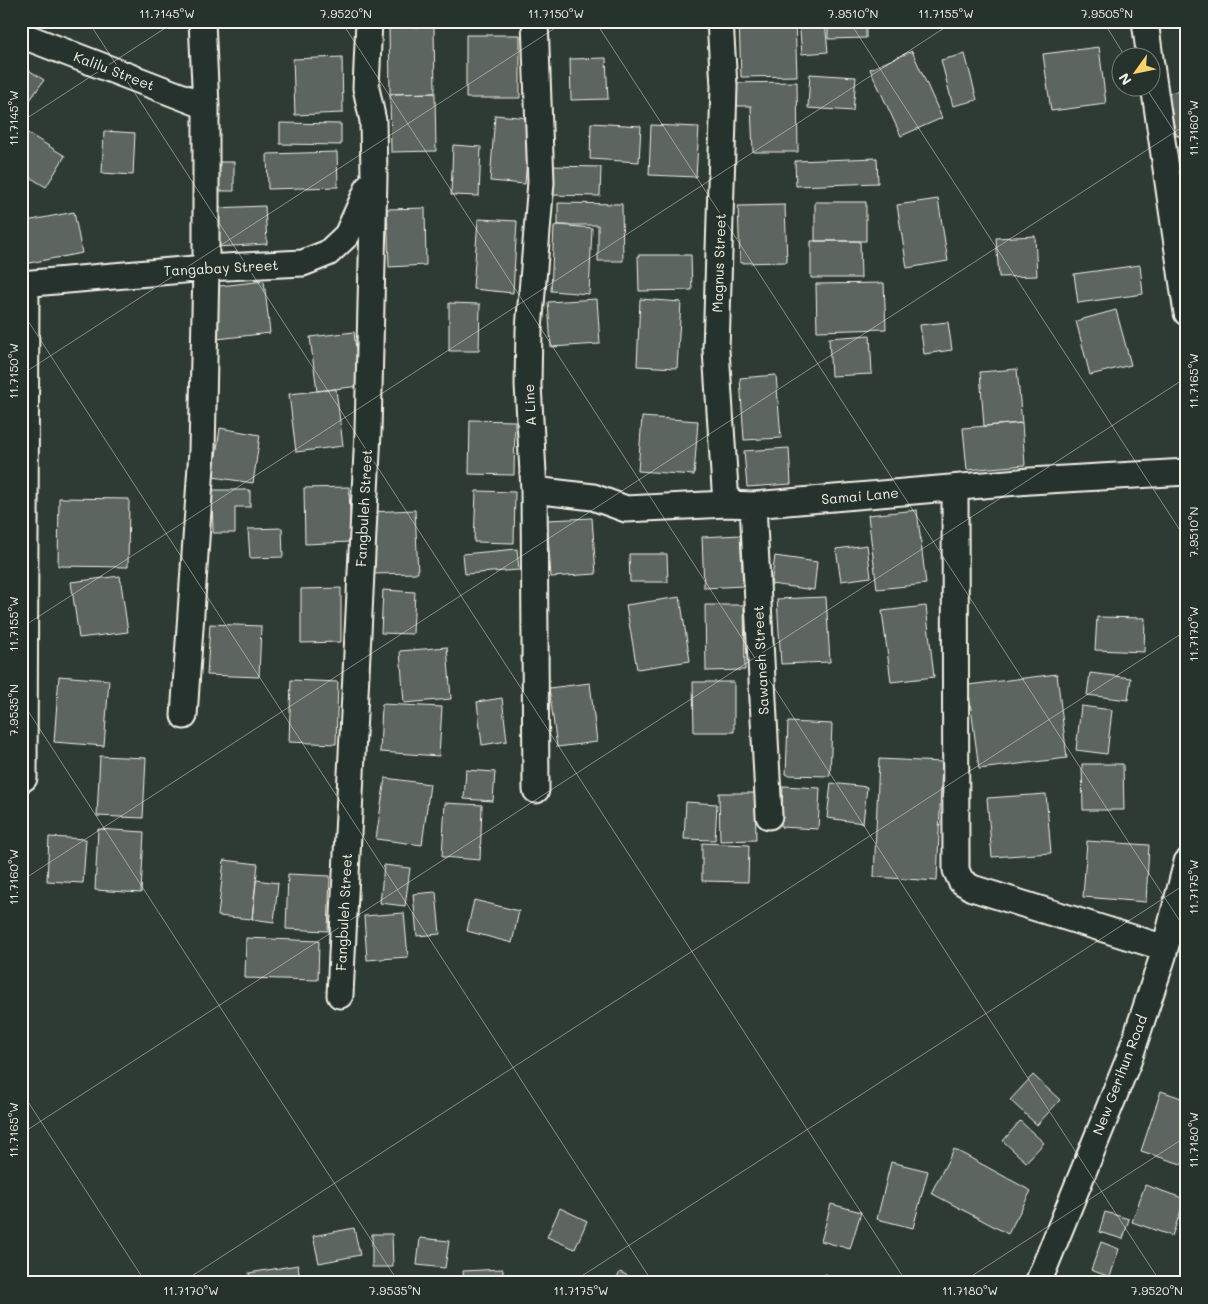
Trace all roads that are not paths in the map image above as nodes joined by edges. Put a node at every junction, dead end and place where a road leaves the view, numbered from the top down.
1 (202, 21) edge
2 (368, 21) edge
3 (536, 21) edge
4 (720, 21) edge
5 (1145, 21) edge
6 (21, 35) edge
7 (1149, 48) edge
8 (1156, 98) edge
9 (206, 106) junction
10 (374, 176) junction
11 (206, 268) junction
12 (24, 284) edge
13 (1187, 313) edge
14 (1187, 472) edge
15 (955, 488) junction
16 (534, 490) junction
17 (726, 504) junction
18 (753, 505) junction
19 (184, 716) dead end
20 (24, 778) dead end
21 (536, 790) dead end
22 (769, 816) dead end
23 (1187, 862) edge
24 (1164, 948) junction
25 (340, 995) dead end
26 (1038, 1283) edge

1 - 9 street
2 - 10 street, Fangbuleh Street
3 - 16 street, A Line
4 - 17 street, Magnus Street
5 - 7 street
6 - 9 street, Kalilu Street
8 - 13 street
9 - 11 street
10 - 11 street, Tangabay Street
10 - 25 street, Fangbuleh Street
11 - 12 street, Tangabay Street
11 - 19 street
12 - 20 street
14 - 15 street, Samai Lane
15 - 18 street, Samai Lane
15 - 24 street
16 - 17 street, Samai Lane
16 - 21 street, A Line
17 - 18 street, Samai Lane
18 - 22 street, Sawaneh Street
23 - 24 street, New Gerihun Road
24 - 26 street, New Gerihun Road

